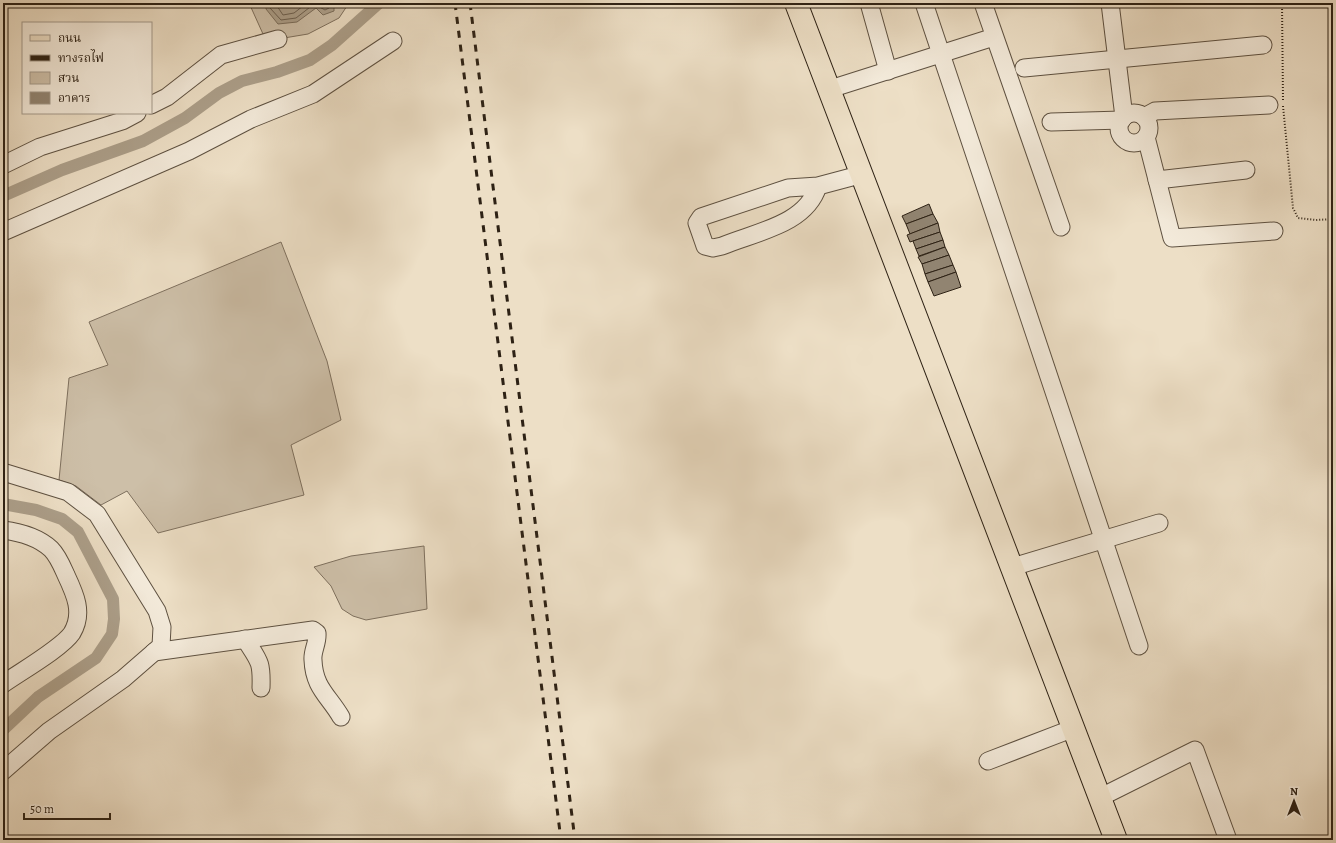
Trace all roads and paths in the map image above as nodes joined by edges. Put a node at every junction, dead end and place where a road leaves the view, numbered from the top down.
1 (796, 3) edge
2 (869, 3) edge
3 (924, 3) edge
4 (982, 3) edge
5 (1110, 3) edge
6 (1282, 3) edge
7 (994, 37) junction
8 (278, 39) dead end
9 (393, 41) dead end
10 (1263, 45) dead end
11 (942, 55) junction
12 (1116, 58) junction
13 (1024, 68) dead end
14 (888, 71) junction
15 (830, 89) junction
16 (152, 104) edge
17 (1269, 105) dead end
18 (135, 114) edge
19 (1144, 117) junction
20 (1123, 119) junction
21 (1051, 122) dead end
22 (1146, 137) junction
23 (3, 165) edge
24 (1246, 170) dead end
25 (863, 174) junction
26 (1157, 180) junction
27 (818, 186) junction
28 (1333, 219) edge
29 (1061, 227) dead end
30 (1274, 231) dead end
31 (3, 232) edge
32 (3, 472) edge
33 (1158, 523) dead end
34 (3, 530) edge
35 (1105, 539) junction
36 (1012, 567) junction
37 (245, 639) junction
38 (1139, 646) dead end
39 (154, 652) junction
40 (3, 684) edge
41 (262, 688) dead end
42 (341, 717) dead end
43 (1074, 728) junction
44 (988, 761) dead end
45 (3, 771) edge
46 (1101, 797) junction
47 (1116, 840) edge
48 (1228, 840) edge

1 - 15 main road
2 - 14 street
3 - 11 street
4 - 7 street
5 - 12 street
6 - 28 path
7 - 11 street
7 - 29 street
8 - 16 street
9 - 31 street
10 - 12 street
11 - 14 street
11 - 35 street
12 - 13 street
12 - 20 street
14 - 15 street
15 - 25 main road
17 - 19 street
18 - 23 street
19 - 20 street
19 - 22 street
20 - 21 street
20 - 22 street
22 - 26 street
24 - 26 street
25 - 27 street
25 - 36 main road
26 - 30 street
27 - 27 street
32 - 39 street
33 - 35 street
34 - 40 street
35 - 36 street
35 - 38 street
36 - 43 main road
37 - 39 street
37 - 41 street
37 - 42 street
39 - 45 street
43 - 44 street
43 - 46 main road
46 - 47 main road
46 - 48 street

